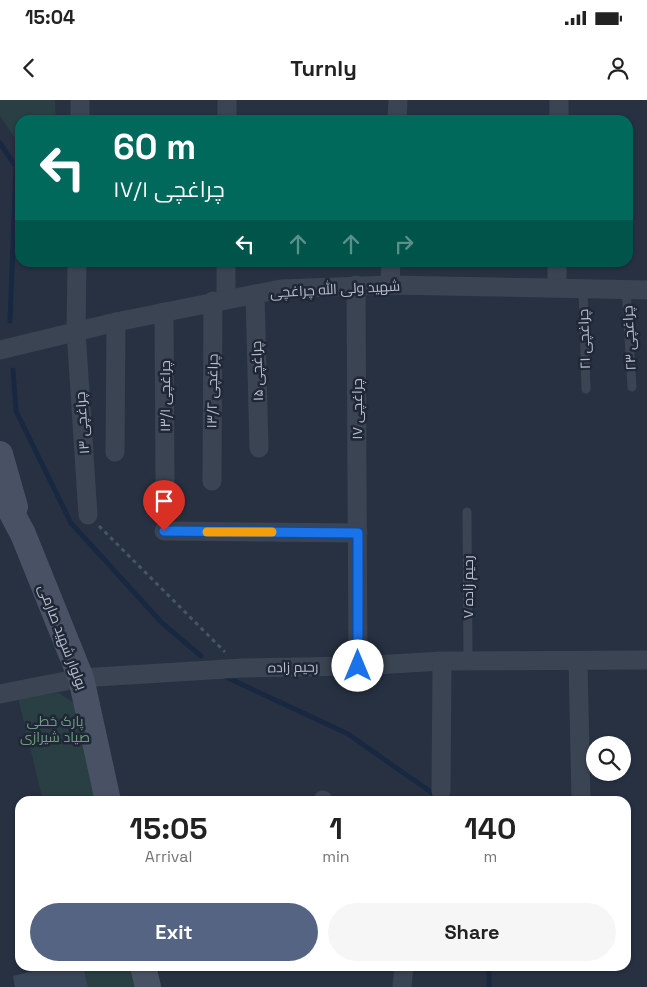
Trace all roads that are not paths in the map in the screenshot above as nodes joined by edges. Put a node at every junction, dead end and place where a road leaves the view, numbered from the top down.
1 (80, 100) edge
2 (228, 100) edge
3 (398, 100) edge
4 (559, 100) edge
5 (80, 115) edge
6 (227, 115) edge
7 (397, 115) edge
8 (559, 115) edge
9 (77, 267) edge
10 (225, 267) edge
11 (391, 267) edge
12 (557, 267) edge
13 (356, 285) junction
14 (390, 285) junction
15 (557, 288) junction
16 (583, 289) junction
17 (626, 289) junction
18 (647, 290) edge
19 (254, 294) junction
20 (220, 300) junction
21 (164, 312) junction
22 (116, 322) junction
23 (76, 331) junction
24 (0, 350) edge
25 (632, 387) dead end
26 (586, 389) dead end
27 (259, 448) dead end
28 (115, 452) dead end
29 (0, 454) edge
30 (165, 480) dead end
31 (212, 481) dead end
32 (0, 491) edge
33 (467, 512) dead end
34 (88, 514) road end
35 (164, 531) dead end
36 (358, 533) junction
37 (23, 534) junction
38 (647, 660) edge
39 (442, 661) junction
40 (468, 661) junction
41 (578, 661) junction
42 (358, 666) junction
43 (81, 678) junction
44 (0, 694) edge
45 (441, 791) dead end
46 (107, 796) edge
47 (581, 796) edge
48 (144, 971) edge
49 (404, 971) edge
50 (148, 987) edge
51 (402, 987) edge

1 - 5 street
2 - 6 street
3 - 7 street
4 - 8 street
9 - 23 street, چراغچی ۱۳
10 - 20 street, چراغچی ۱۳/۲
11 - 14 street
12 - 15 street
13 - 14 street, شهید ولی الله چراغچی
13 - 19 street, شهید ولی الله چراغچی
13 - 36 street, چراغچی ۱۷
14 - 15 street, شهید ولی الله چراغچی
15 - 16 street, شهید ولی الله چراغچی
16 - 17 street, شهید ولی الله چراغچی
16 - 26 lane, چراغچی ۲۱
17 - 18 street, شهید ولی الله چراغچی
17 - 25 lane, چراغچی ۲۳
19 - 20 street, شهید ولی الله چراغچی
19 - 27 street, چراغچی ۱۵
20 - 21 street, شهید ولی الله چراغچی
20 - 31 street, چراغچی ۱۳/۲
21 - 22 street, شهید ولی الله چراغچی
21 - 30 street, چراغچی ۱۳/۱
22 - 23 street, شهید ولی الله چراغچی
22 - 28 street
23 - 24 street, شهید ولی الله چراغچی
23 - 34 street, چراغچی ۱۳
29 - 37 main road, بولوار شهید صارمی
32 - 37 main road, بولوار شهید صارمی
33 - 40 lane, رحیم زاده ۷
35 - 36 street
36 - 42 street, چراغچی ۱۷
37 - 43 main road, بولوار شهید صارمی
38 - 41 street, رحیم زاده
39 - 40 street, رحیم زاده
39 - 42 street, رحیم زاده
39 - 45 street
40 - 41 street, رحیم زاده
41 - 47 street
42 - 43 street, رحیم زاده
43 - 44 street, رحیم زاده
43 - 46 main road, بولوار شهید صارمی
48 - 50 main road
49 - 51 street

